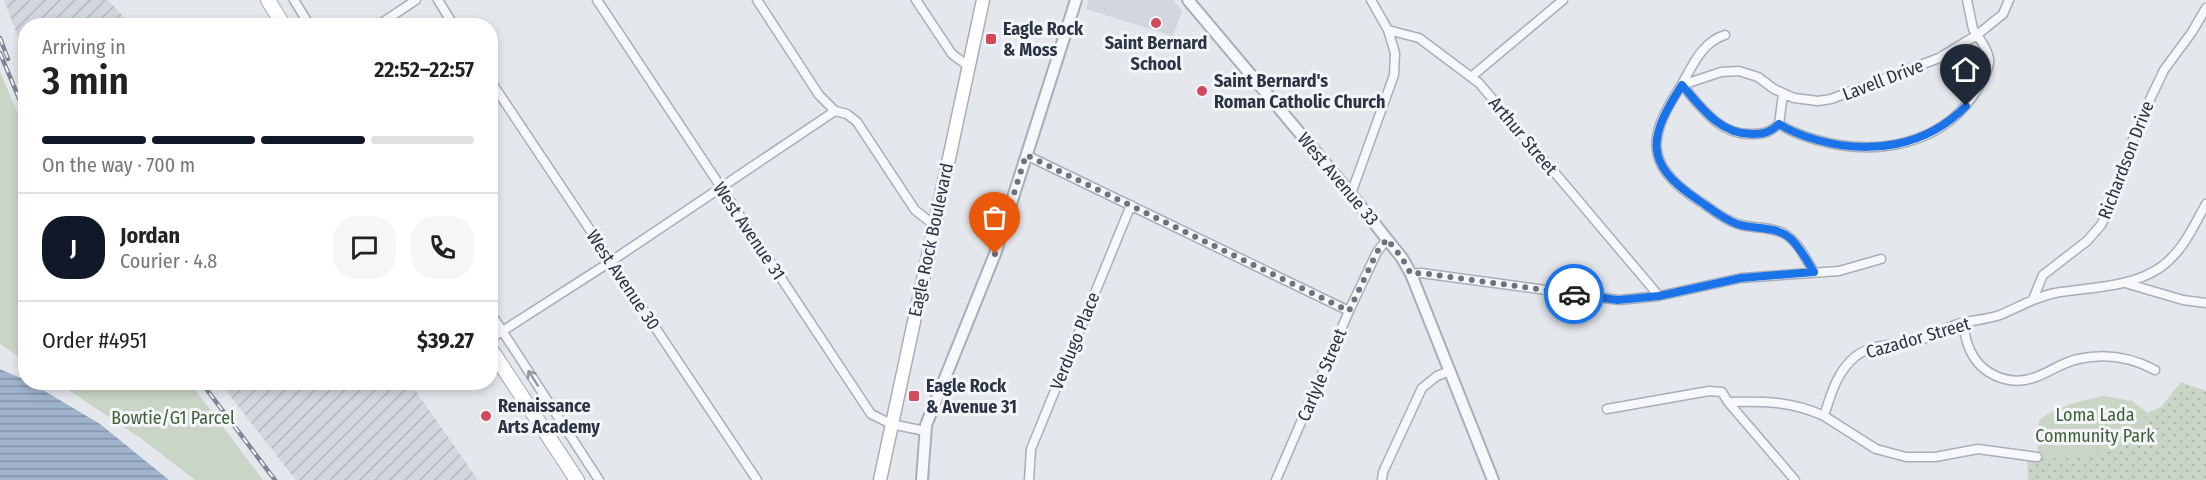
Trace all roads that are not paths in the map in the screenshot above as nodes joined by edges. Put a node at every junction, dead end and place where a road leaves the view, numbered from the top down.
1 (268, 0) edge
2 (294, 0) edge
3 (416, 0) edge
4 (438, 0) edge
5 (597, 0) edge
6 (757, 0) edge
7 (916, 0) edge
8 (983, 0) edge
9 (1076, 0) edge
10 (1188, 0) edge
11 (1371, 0) edge
12 (1563, 0) edge
13 (1967, 0) edge
14 (2009, 0) edge
15 (2206, 8) edge
16 (279, 18) edge
17 (305, 18) edge
18 (389, 18) edge
19 (449, 18) edge
20 (1388, 30) junction
21 (1725, 34) dead end
22 (1977, 34) junction
23 (968, 66) junction
24 (1471, 77) junction
25 (1682, 85) junction
26 (498, 92) edge
27 (1783, 94) junction
28 (835, 111) junction
29 (1779, 124) junction
30 (1026, 155) junction
31 (721, 188) junction
32 (1351, 194) junction
33 (2206, 204) edge
34 (1131, 205) junction
35 (934, 225) junction
36 (1387, 239) junction
37 (1881, 259) dead end
38 (610, 262) junction
39 (1814, 272) junction
40 (1411, 274) junction
41 (2124, 283) junction
42 (1659, 296) junction
43 (2034, 299) junction
44 (2206, 303) edge
45 (1349, 311) junction
46 (1962, 323) junction
47 (498, 324) edge
48 (503, 332) junction
49 (498, 335) edge
50 (498, 360) edge
51 (2155, 370) dead end
52 (1450, 371) junction
53 (1728, 402) junction
54 (1607, 409) dead end
55 (1824, 416) junction
56 (891, 424) junction
57 (925, 431) junction
58 (2037, 457) dead end
59 (577, 480) edge
60 (599, 480) edge
61 (757, 480) edge
62 (880, 480) edge
63 (922, 480) edge
64 (1029, 480) edge
65 (1276, 480) edge
66 (1382, 480) edge
67 (1493, 480) edge
68 (1795, 480) edge

1 - 16 main road
2 - 17 street
3 - 18 street
4 - 19 street
5 - 31 street, West Avenue 31
6 - 28 street
7 - 23 street
8 - 23 main road, Eagle Rock Boulevard
9 - 30 street
10 - 32 street, West Avenue 33
11 - 20 street
12 - 24 street
13 - 22 street
14 - 22 street, Lavell Drive
15 - 43 street, Richardson Drive
20 - 24 street, Arthur Street
20 - 32 street
21 - 25 street
22 - 27 street, Lavell Drive
22 - 29 street
23 - 35 main road, Eagle Rock Boulevard
24 - 42 street, Arthur Street
25 - 27 street, Lavell Drive
25 - 29 street
25 - 39 street
26 - 38 street, West Avenue 30
27 - 29 street
28 - 31 street
28 - 35 street
30 - 34 street
30 - 57 street
31 - 38 street
31 - 56 street, West Avenue 31
32 - 36 street, West Avenue 33
33 - 41 street, Cazador Street
34 - 45 street
34 - 64 street, Verdugo Place
35 - 56 main road, Eagle Rock Boulevard
36 - 40 street, West Avenue 33
36 - 45 street, Carlyle Street
37 - 39 street
38 - 48 street
38 - 61 street, West Avenue 30
39 - 42 street
40 - 42 street
40 - 52 street, West Avenue 33
41 - 43 street, Cazador Street
41 - 44 street
43 - 46 street, Cazador Street
45 - 65 street, Carlyle Street
46 - 51 street
46 - 55 street, Cazador Street
47 - 48 street
48 - 49 street
60 -> 48 street
50 - 59 main road
52 - 66 street
52 - 67 street, West Avenue 33
53 - 54 street
53 - 55 street
53 - 68 street
55 - 58 street
56 - 57 street, West Avenue 31
56 - 62 main road, Eagle Rock Boulevard
57 - 63 street

